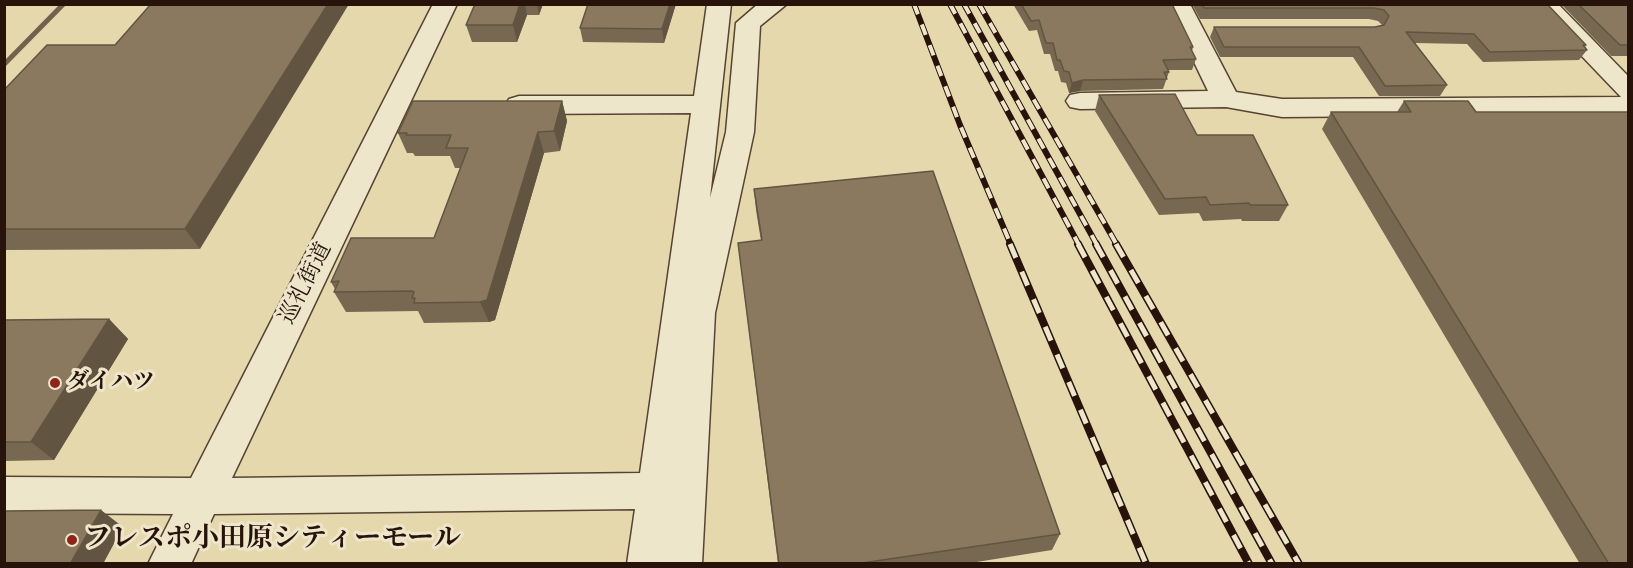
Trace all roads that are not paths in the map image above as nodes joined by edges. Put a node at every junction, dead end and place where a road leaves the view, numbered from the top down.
1 (445, 4) edge
2 (719, 4) edge
3 (774, 4) edge
4 (1544, 4) edge
5 (1193, 20) edge
6 (1629, 91) edge
7 (1226, 99) junction
8 (1080, 101) dead end
9 (706, 104) junction
10 (492, 105) edge
11 (1629, 106) edge
12 (657, 491) junction
13 (4, 495) edge
14 (202, 496) junction
15 (169, 564) edge
16 (648, 564) edge
17 (681, 564) edge

1 - 14 street, 巡礼街道
2 - 9 street
3 - 17 street
4 - 6 street
5 - 7 street
7 - 8 street
7 - 11 street
9 - 10 street
9 - 12 street
12 - 14 street
12 - 16 street
13 - 14 street
14 - 15 street, 巡礼街道

